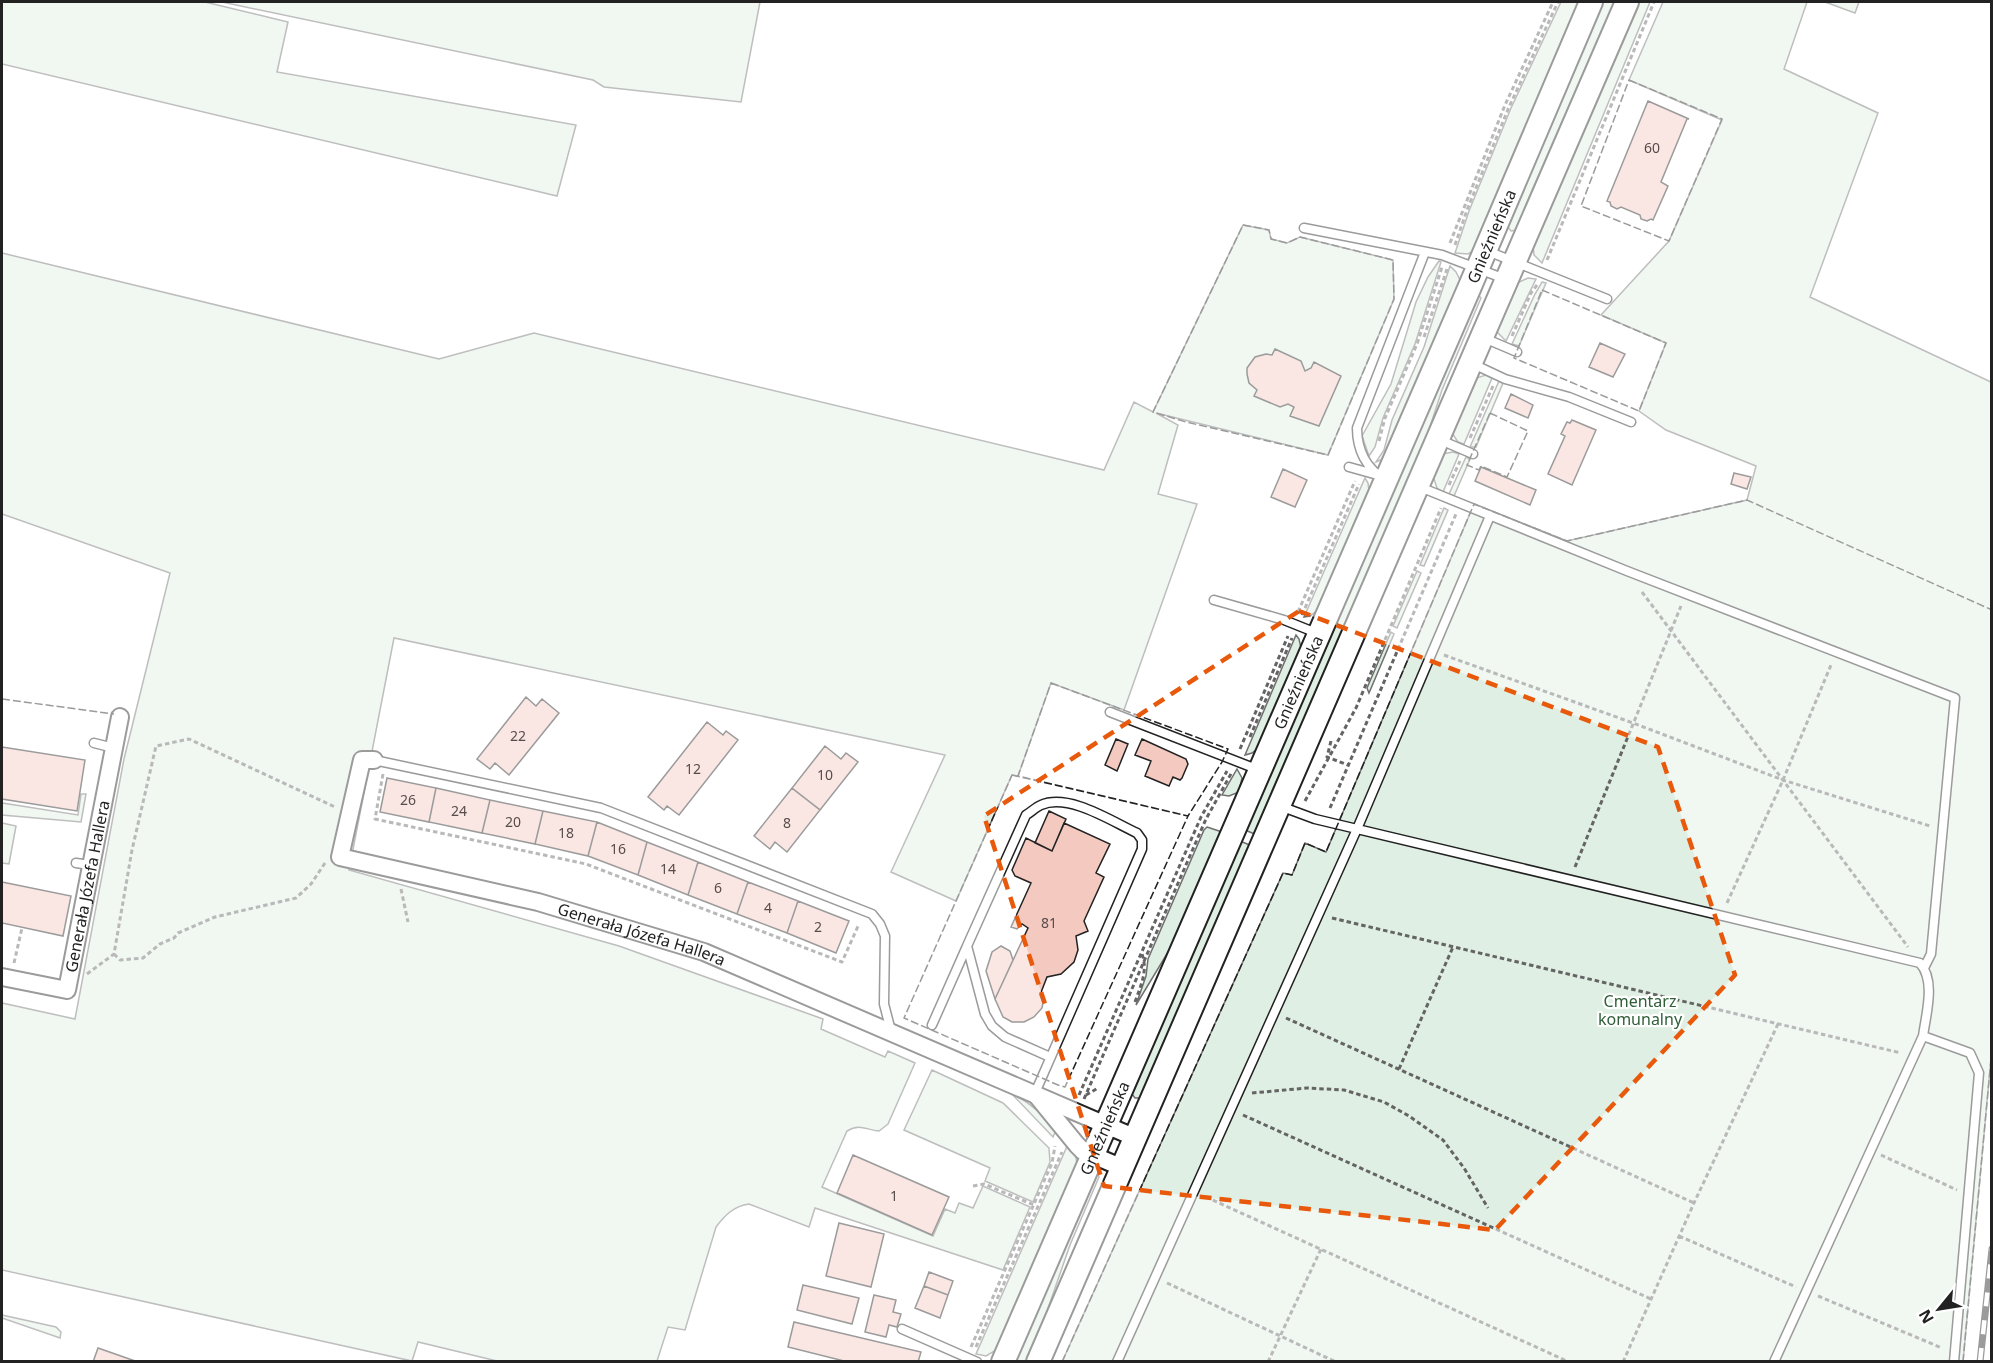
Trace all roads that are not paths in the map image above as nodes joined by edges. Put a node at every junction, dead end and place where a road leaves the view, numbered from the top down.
1 (1591, 2) edge
2 (1627, 2) edge
3 (1304, 228) dead end
4 (1425, 252) junction
5 (1481, 259) junction
6 (1512, 271) junction
7 (1607, 299) dead end
8 (1483, 337) junction
9 (1516, 352) dead end
10 (1472, 363) junction
11 (1631, 422) dead end
12 (1438, 440) junction
13 (1473, 454) dead end
14 (1349, 467) dead end
15 (1371, 475) junction
16 (1418, 486) junction
17 (1490, 516) junction
18 (1214, 600) dead end
19 (1319, 634) junction
20 (1110, 712) dead end
21 (120, 717) dead end
22 (94, 743) dead end
23 (114, 748) junction
24 (380, 761) joint
25 (1260, 770) junction
26 (1280, 806) junction
27 (1357, 829) junction
28 (967, 946) junction
29 (1924, 968) junction
30 (6, 978) edge
31 (932, 1024) dead end
32 (891, 1032) junction
33 (1923, 1036) junction
34 (1050, 1057) junction
35 (1035, 1093) junction
36 (1106, 1125) junction
37 (1136, 1138) junction
38 (1093, 1155) junction
39 (1123, 1168) junction
40 (902, 1329) dead end
41 (972, 1357) edge
42 (1003, 1362) edge
43 (1038, 1362) edge
44 (1117, 1362) edge
45 (1774, 1362) edge
46 (1954, 1362) edge

1 - 5 main road, Gnieźnieńska
2 - 6 main road, Gnieźnieńska
3 - 4 lane
4 - 5 lane
4 - 15 lane
5 - 6 lane
5 - 6 lane
5 - 15 main road, Gnieźnieńska
6 - 7 lane
6 - 8 main road, Gnieźnieńska
8 - 9 lane
8 - 10 main road, Gnieźnieńska
10 - 11 lane
10 - 12 main road, Gnieźnieńska
12 - 13 lane
12 - 16 main road, Gnieźnieńska
14 - 15 lane
15 - 19 main road, Gnieźnieńska
16 - 17 lane
16 - 26 main road, Gnieźnieńska
17 - 27 lane
17 - 29 lane
18 - 19 lane
19 - 25 main road, Gnieźnieńska
20 - 25 lane
21 - 23 street, Generała Józefa Hallera
22 - 23 lane
23 - 30 street, Generała Józefa Hallera
24 - 32 lane
24 - 32 street, Generała Józefa Hallera
25 - 36 main road, Gnieźnieńska
26 - 27 lane
26 - 37 main road, Gnieźnieńska
27 - 29 lane
27 - 44 lane
28 - 31 lane
28 - 34 lane
28 - 34 lane
29 - 33 lane
32 - 35 street, Generała Józefa Hallera
33 - 45 lane
33 - 46 lane
34 - 35 lane
35 - 36 street, Generała Józefa Hallera
35 - 38 street, Generała Józefa Hallera
36 - 37 street, Generała Józefa Hallera
36 - 38 main road, Gnieźnieńska
37 - 39 main road, Gnieźnieńska
38 - 39 street, Generała Józefa Hallera
38 - 42 main road, Gnieźnieńska
39 - 43 main road, Gnieźnieńska
40 - 41 lane

